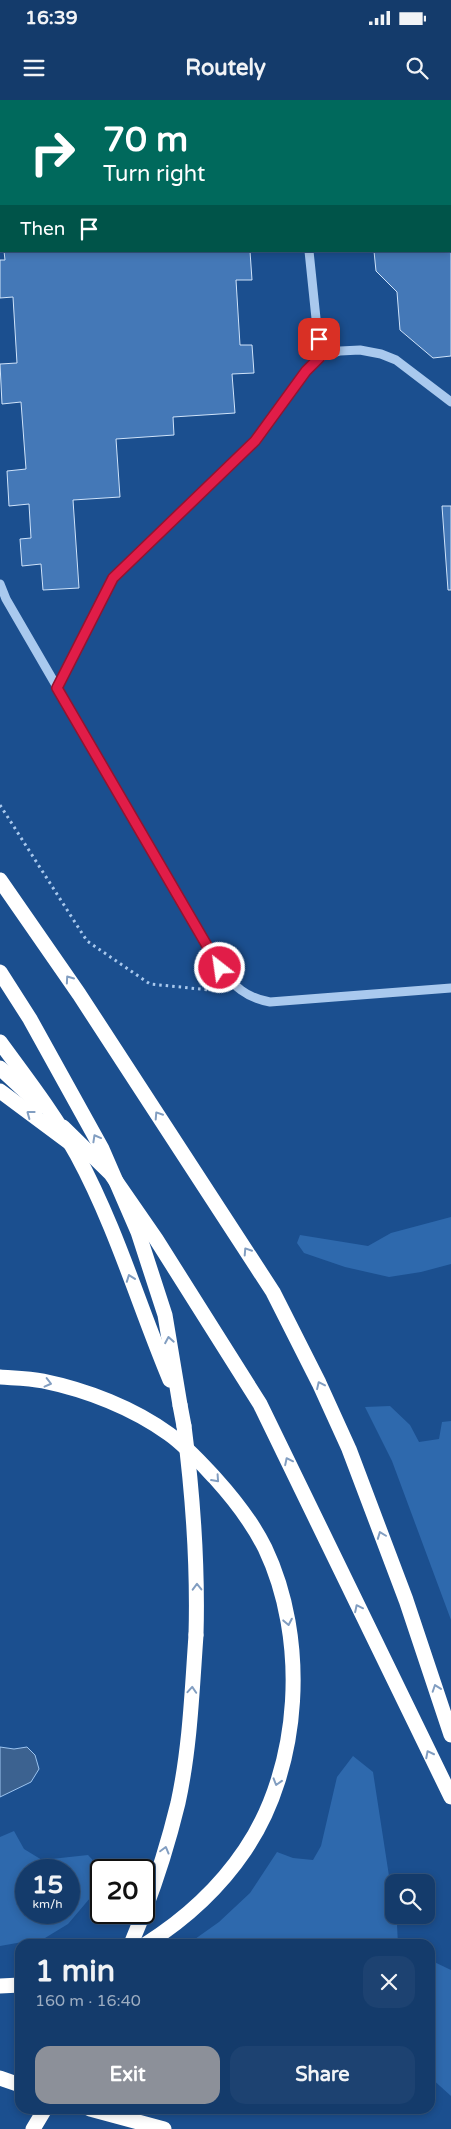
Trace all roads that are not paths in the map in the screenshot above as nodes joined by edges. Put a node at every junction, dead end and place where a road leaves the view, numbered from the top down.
1 (309, 252) edge
2 (320, 357) junction
3 (451, 402) edge
4 (0, 584) edge
5 (57, 688) junction
6 (0, 880) edge
7 (0, 972) edge
8 (451, 988) edge
9 (0, 1042) edge
10 (0, 1068) edge
11 (0, 1091) edge
12 (111, 1174) junction
13 (0, 1377) edge
14 (180, 1405) junction
15 (451, 1735) edge
16 (451, 1798) edge
17 (155, 1884) edge
18 (139, 1924) edge
19 (133, 1939) edge
20 (154, 1939) edge
21 (15, 1985) edge
22 (0, 1986) edge
23 (0, 2078) edge
24 (15, 2083) edge
25 (42, 2114) edge
26 (108, 2114) edge
27 (33, 2129) edge
28 (164, 2129) edge

1 - 2 street
2 - 3 street
2 - 5 street
4 - 5 street
5 - 8 street
15 -> 6 highway
14 -> 7 highway, bridge
14 -> 9 highway, bridge
10 - 12 highway, bridge
12 -> 11 highway, bridge
16 -> 12 highway, bridge
13 -> 20 highway
17 -> 14 highway, bridge
18 - 19 highway
21 - 22 highway
23 - 24 highway
25 - 27 highway
26 - 28 highway

